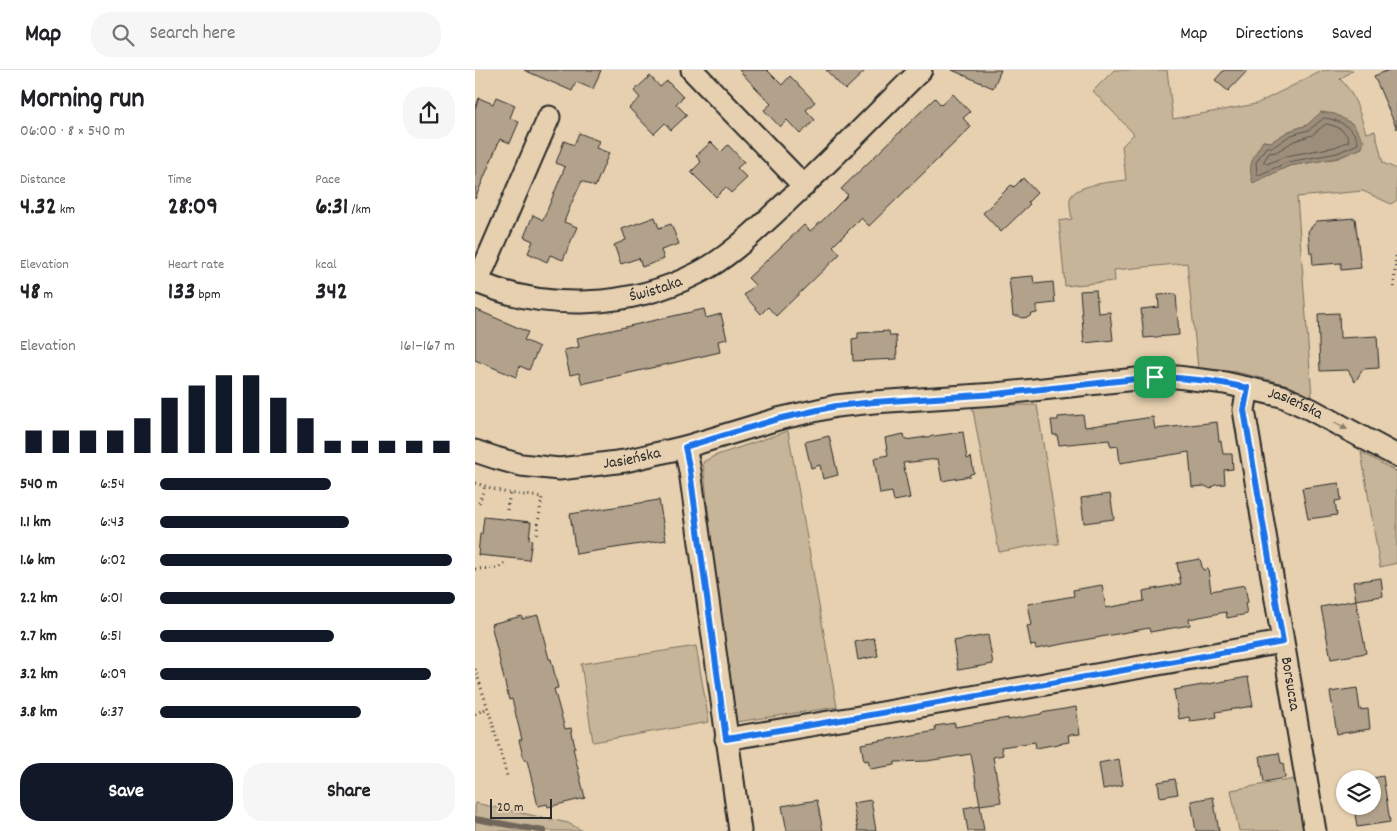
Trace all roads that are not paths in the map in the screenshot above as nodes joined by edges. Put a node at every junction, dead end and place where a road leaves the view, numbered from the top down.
1 (692, 70) edge
2 (921, 70) edge
3 (549, 117) dead end
4 (804, 186) junction
5 (476, 282) edge
6 (1248, 388) junction
7 (685, 447) junction
8 (475, 451) edge
9 (1397, 456) edge
10 (1283, 642) junction
11 (726, 739) junction
12 (740, 831) edge
13 (1315, 831) edge

1 - 4 street
2 - 4 street, Świstaka
3 - 5 street, Świstaka
4 - 5 street, Świstaka
6 - 7 street, Jasieńska
6 -> 9 street, Jasieńska
6 - 10 street, Borsucza
7 - 8 street, Jasieńska
7 - 11 street
10 - 11 street
10 - 13 street, Borsucza
11 - 12 street

